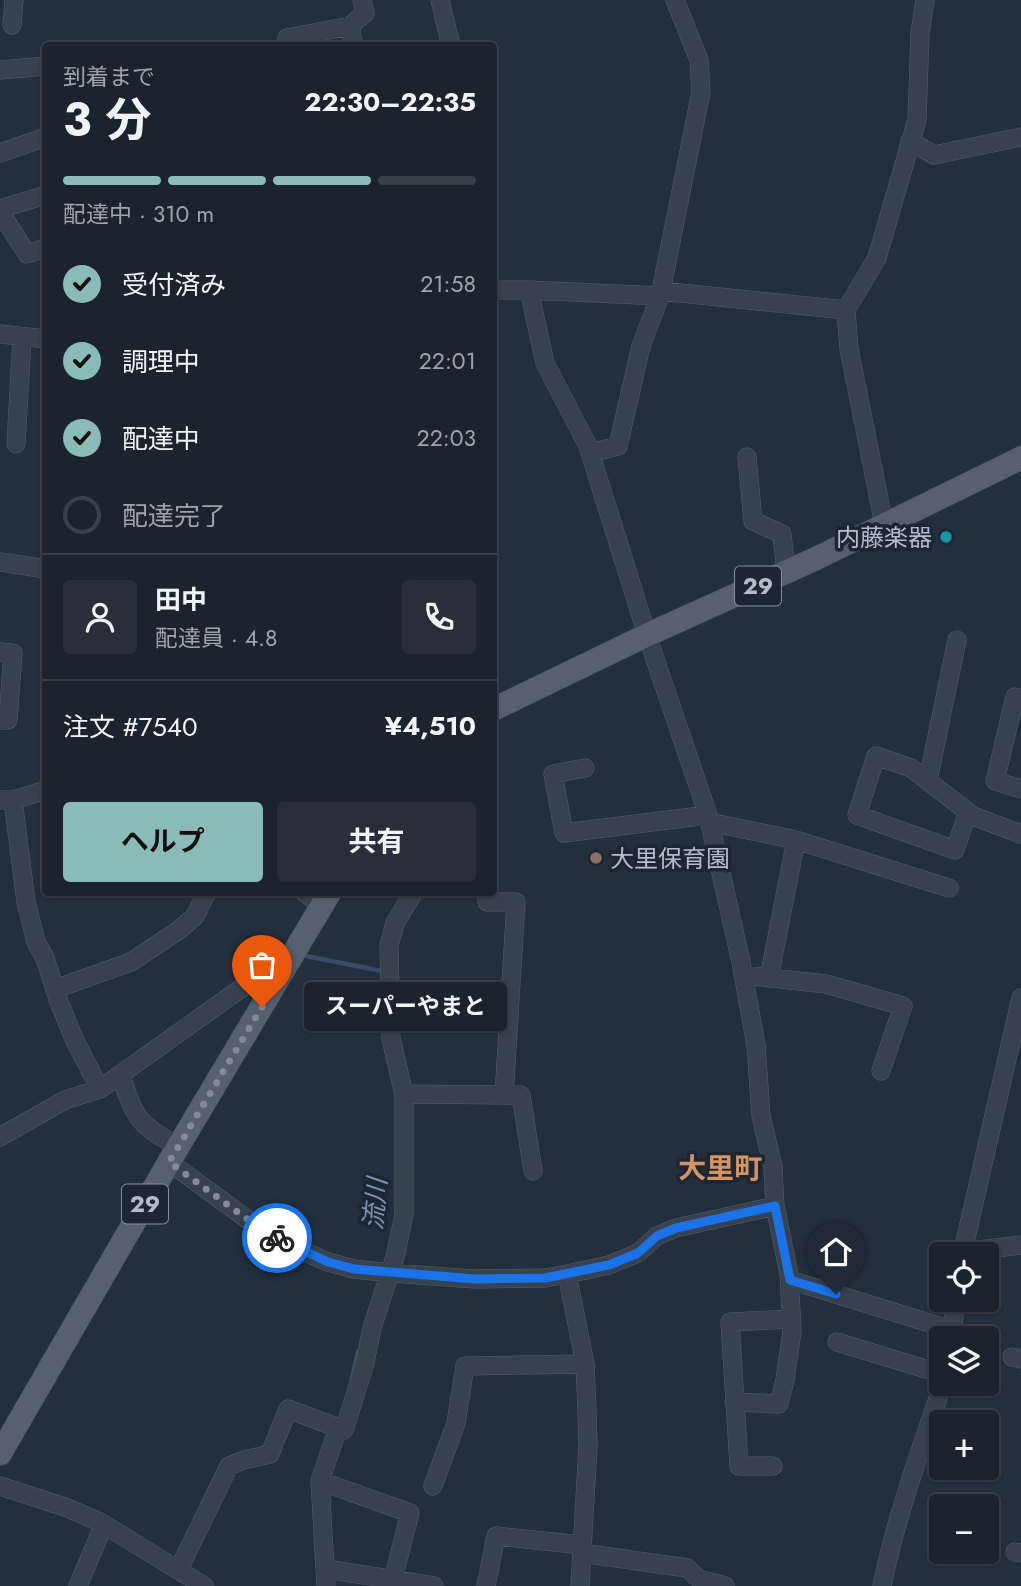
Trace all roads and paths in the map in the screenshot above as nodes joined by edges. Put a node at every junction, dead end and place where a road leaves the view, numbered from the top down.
1 (14, 0) edge
2 (362, 0) edge
3 (440, 0) edge
4 (675, 0) edge
5 (925, 0) edge
6 (12, 25) dead end
7 (350, 26) junction
8 (288, 42) edge
9 (353, 42) edge
10 (450, 42) edge
11 (42, 66) edge
12 (1, 69) edge
13 (1021, 137) edge
14 (42, 138) edge
15 (910, 141) junction
16 (0, 153) edge
17 (42, 196) edge
18 (0, 211) edge
19 (42, 249) edge
20 (497, 290) edge
21 (529, 290) junction
22 (661, 294) junction
23 (846, 310) junction
24 (0, 334) edge
25 (22, 337) junction
26 (42, 340) edge
27 (16, 444) dead end
28 (590, 453) junction
29 (747, 457) dead end
30 (1021, 458) edge
31 (884, 524) junction
32 (0, 562) edge
33 (42, 568) edge
34 (786, 573) junction
35 (647, 635) junction
36 (957, 640) dead end
37 (0, 652) edge
38 (1021, 699) edge
39 (497, 708) edge
40 (0, 720) edge
41 (585, 768) dead end
42 (928, 780) junction
43 (1021, 789) edge
44 (42, 791) edge
45 (6, 800) edge
46 (968, 812) junction
47 (708, 818) junction
48 (1021, 834) edge
49 (796, 840) junction
50 (949, 888) dead end
51 (205, 896) edge
52 (412, 896) edge
53 (487, 896) edge
54 (317, 898) edge
55 (295, 951) junction
56 (743, 975) junction
57 (769, 978) junction
58 (55, 989) junction
59 (1021, 998) edge
60 (881, 1071) dead end
61 (121, 1076) junction
62 (100, 1089) junction
63 (404, 1094) junction
64 (505, 1095) junction
65 (0, 1137) edge
66 (174, 1154) junction
67 (533, 1171) dead end
68 (775, 1206) junction
69 (965, 1242) edge
70 (1021, 1245) edge
71 (999, 1248) edge
72 (391, 1273) junction
73 (567, 1274) junction
74 (790, 1280) junction
75 (791, 1318) junction
76 (929, 1326) edge
77 (837, 1342) dead end
78 (585, 1364) junction
79 (929, 1370) edge
80 (939, 1396) edge
81 (734, 1402) junction
82 (338, 1428) junction
83 (0, 1454) edge
84 (773, 1466) dead end
85 (320, 1481) junction
86 (0, 1486) edge
87 (433, 1486) dead end
88 (104, 1524) junction
89 (582, 1549) junction
90 (179, 1569) junction
91 (685, 1577) edge
92 (326, 1578) edge
93 (393, 1580) junction
94 (78, 1586) edge
95 (204, 1586) edge
96 (433, 1586) edge
97 (486, 1586) edge
98 (580, 1586) edge
99 (725, 1586) edge
100 (882, 1586) edge

1 - 6 street
2 - 7 street
3 - 10 street
4 - 22 street
5 - 15 street
7 - 8 street
7 - 9 street
11 - 12 street
13 - 15 street
14 - 16 street
15 - 23 street
17 - 18 street
18 - 19 street
20 - 21 street
21 - 22 street
21 - 28 street
22 - 23 street
22 - 28 street
23 - 31 street
24 - 25 street
25 - 26 street
25 - 27 street
28 - 35 street
29 - 34 street
30 - 31 main road, 29
31 - 34 main road, 29
32 - 33 street
34 - 35 main road, 29
35 - 39 main road, 29
35 - 47 street
36 - 42 street
37 - 40 street
38 - 43 street
41 - 47 street
42 - 46 street
42 - 46 street
44 - 45 street
45 - 58 street
46 - 48 street
47 - 49 street
47 - 56 street
49 - 50 street
49 - 57 street
51 - 58 street
52 - 63 street
53 - 64 street
54 - 55 main road, 29
55 - 61 street
55 - 66 main road, 29
56 - 57 street
56 - 68 street
57 - 60 street
58 - 62 street
59 - 69 street
61 - 62 street
61 - 66 street
62 - 65 street
63 - 64 street
63 - 72 street
64 - 67 street
66 - 72 street
66 - 83 main road, 29
68 - 73 street
68 - 74 street
70 - 71 street
72 - 73 street
72 - 82 street
73 - 78 street
74 - 75 street
74 - 76 street
75 - 81 street
75 - 81 street
77 - 79 street
78 - 87 street
78 - 89 street
80 - 100 street
81 - 84 street
82 - 85 street
82 - 90 street
85 - 92 street
85 - 93 street
86 - 88 street
88 - 90 street
88 - 94 street
89 - 91 street
89 - 97 street
89 - 98 street
90 - 95 street
91 - 99 street
92 - 93 street
93 - 96 street

